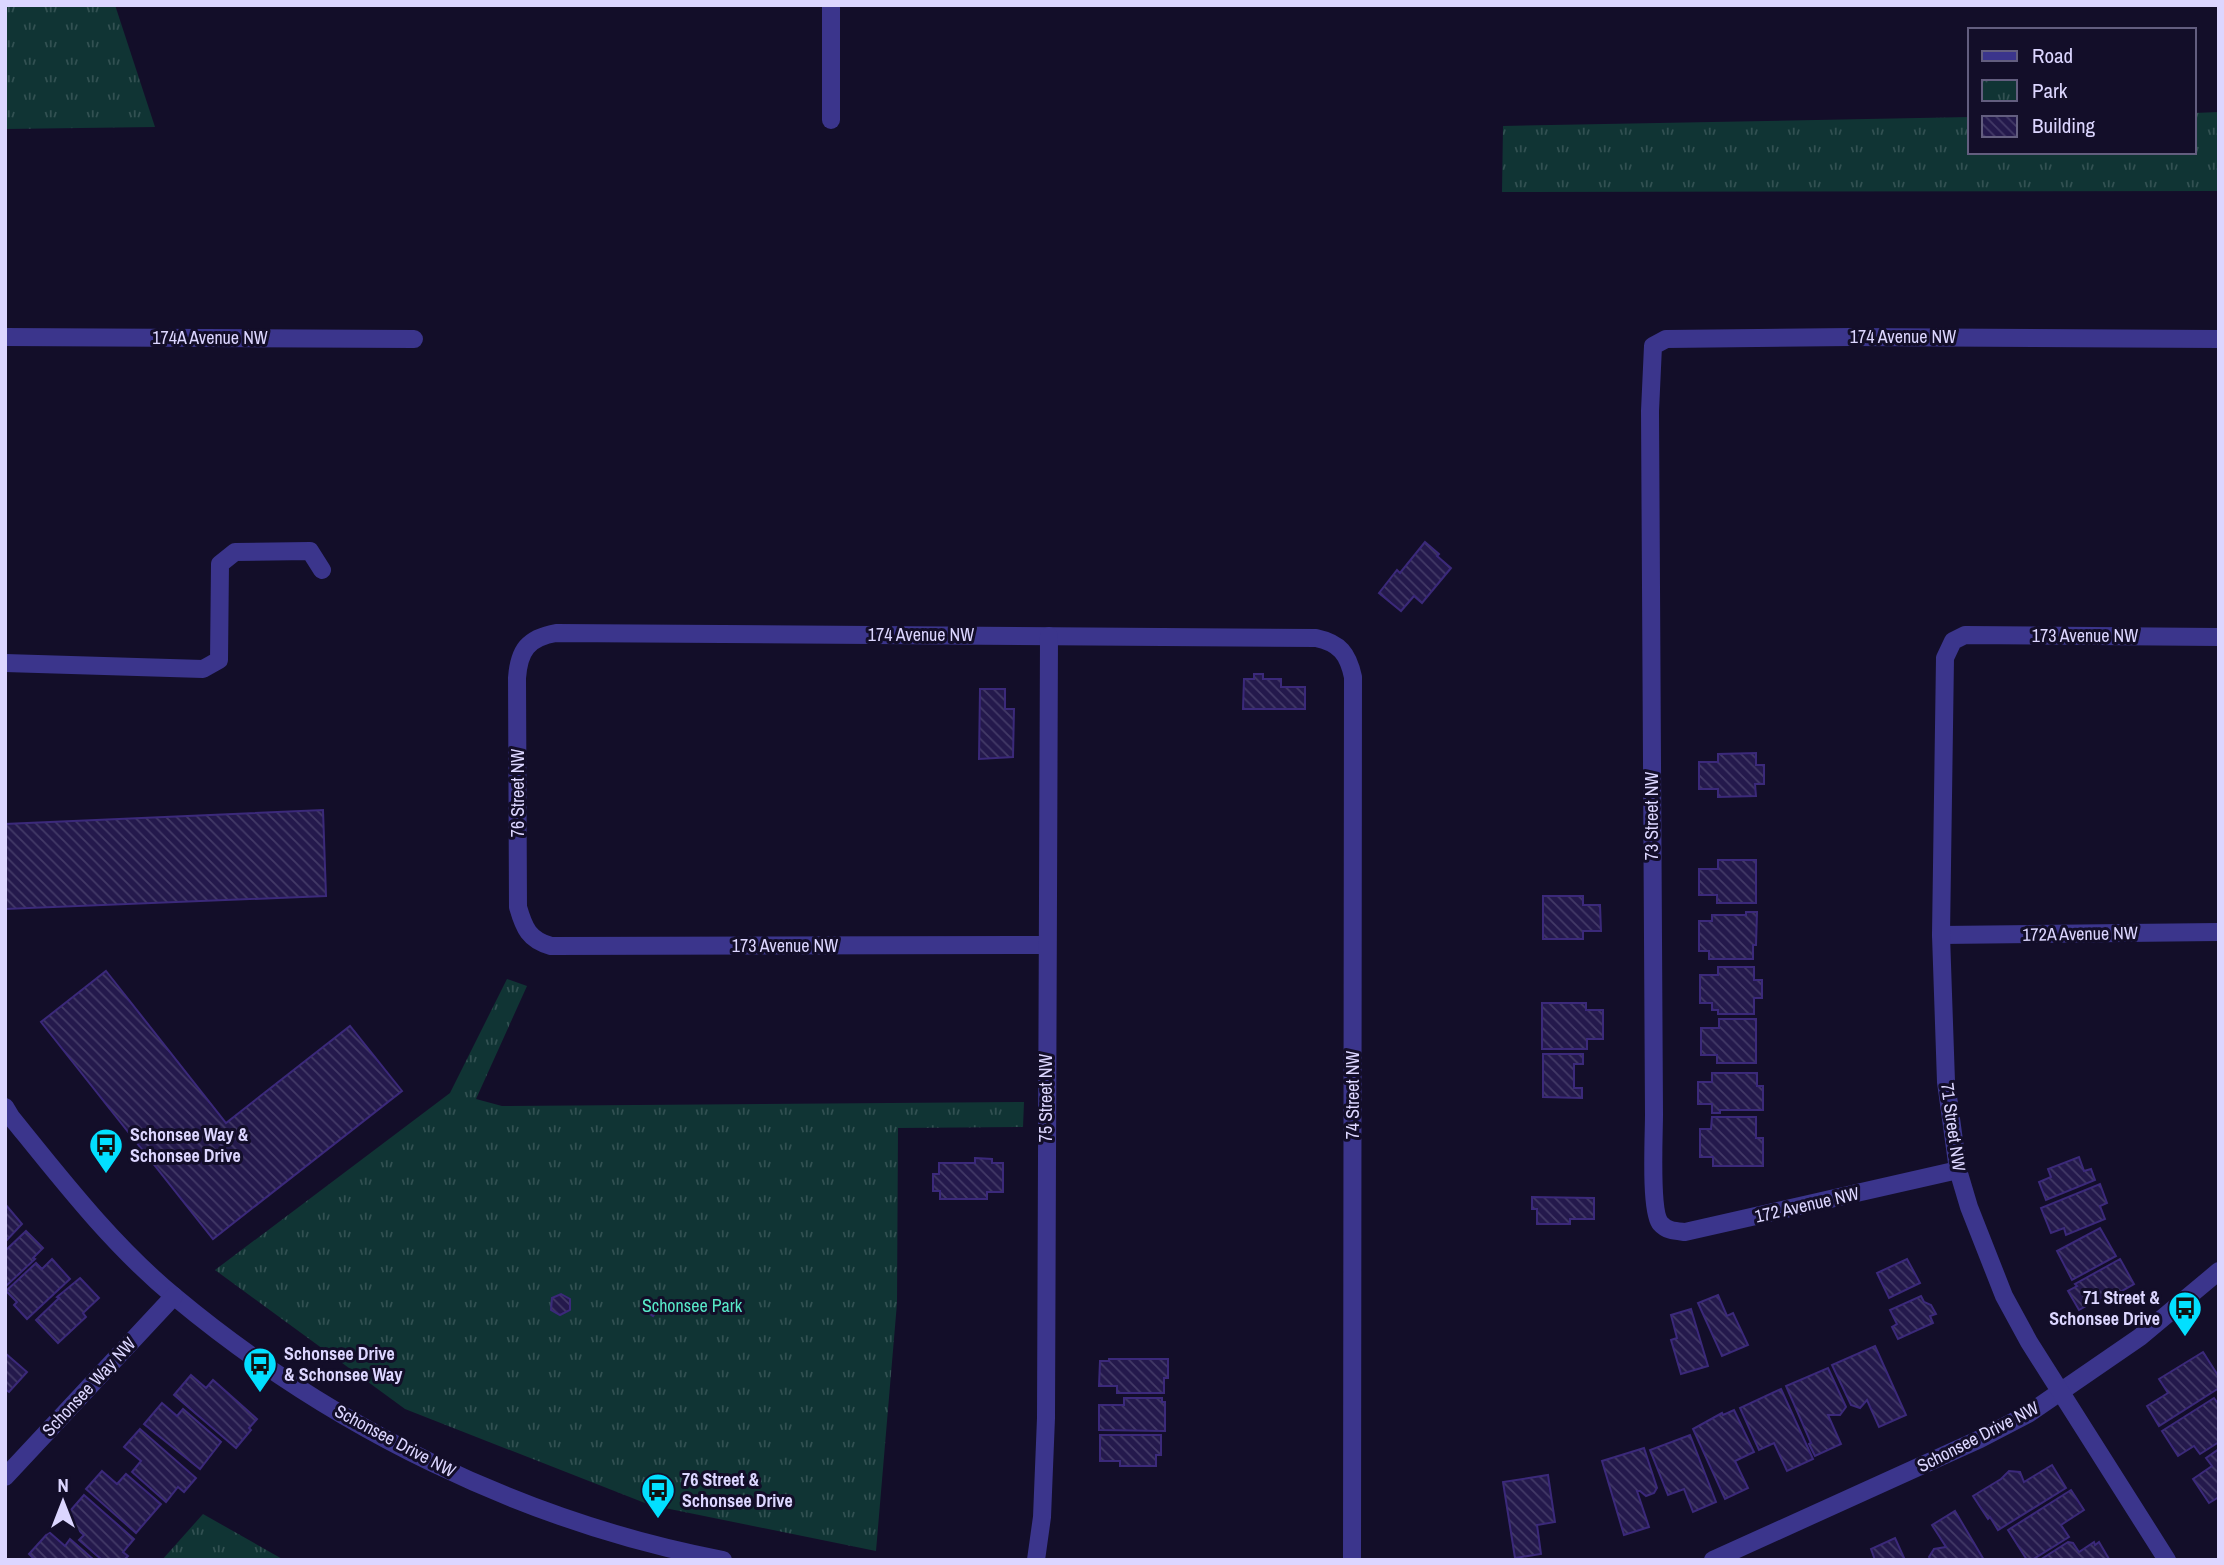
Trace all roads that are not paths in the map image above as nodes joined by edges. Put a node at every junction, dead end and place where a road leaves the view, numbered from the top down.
1 (831, 5) edge
2 (831, 120) dead end
3 (5, 337) edge
4 (414, 339) dead end
5 (2219, 339) edge
6 (1650, 411) joint
7 (322, 570) dead end
8 (1049, 636) junction
9 (2219, 637) edge
10 (1328, 640) joint
11 (1953, 641) joint
12 (522, 653) joint
13 (5, 663) edge
14 (527, 932) joint
15 (2219, 932) edge
16 (1941, 935) junction
17 (1047, 945) junction
18 (5, 1107) edge
19 (1958, 1170) junction
20 (1658, 1221) joint
21 (2219, 1271) edge
22 (174, 1296) junction
23 (2060, 1393) junction
24 (5, 1477) edge
25 (723, 1560) edge
26 (1036, 1560) edge
27 (1352, 1560) edge
28 (1713, 1560) edge
29 (2167, 1560) edge

1 - 2 street
3 - 4 street, 174A Avenue NW
5 - 6 street, 174 Avenue NW
6 - 20 street, 73 Street NW
7 - 13 street
8 - 10 street, 174 Avenue NW
8 - 12 street, 174 Avenue NW
8 - 17 street, 75 Street NW
9 - 11 street, 173 Avenue NW
10 - 27 street, 74 Street NW
11 - 16 street, 71 Street NW
12 - 14 street, 76 Street NW
14 - 17 street, 173 Avenue NW
15 - 16 street, 172A Avenue NW
16 - 19 street, 71 Street NW
17 - 26 street, 75 Street NW
18 - 22 street, Schonsee Drive NW
19 - 20 street, 172 Avenue NW
19 - 23 street, 71 Street NW
21 - 23 street, Schonsee Drive NW
22 - 24 street, Schonsee Way NW
22 - 25 street, Schonsee Drive NW
23 - 28 street, Schonsee Drive NW
23 - 29 street, 71 Street NW

